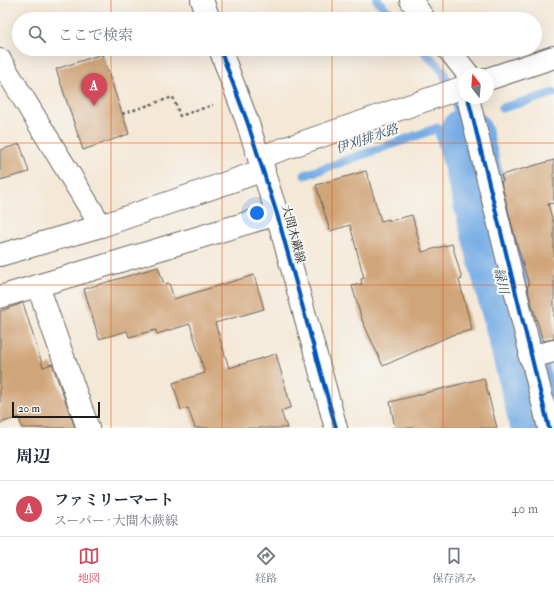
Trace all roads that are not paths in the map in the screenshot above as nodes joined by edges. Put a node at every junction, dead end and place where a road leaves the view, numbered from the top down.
1 (202, 0) edge
2 (411, 0) edge
3 (206, 12) edge
4 (419, 12) edge
5 (223, 56) edge
6 (454, 56) edge
7 (554, 57) edge
8 (0, 60) edge
9 (463, 68) edge
10 (494, 77) edge
11 (458, 89) edge
12 (469, 104) edge
13 (262, 163) junction
14 (278, 214) junction
15 (101, 226) junction
16 (0, 255) edge
17 (38, 286) junction
18 (0, 297) edge
19 (554, 351) edge
20 (530, 357) junction
21 (88, 428) edge
22 (336, 428) edge
23 (549, 428) edge

1 - 3 street
2 - 4 street
5 - 13 street, 大間木蕨線
6 - 9 street
7 - 10 street
8 - 15 street
11 - 13 street
12 - 20 street
13 - 14 street, 大間木蕨線
13 - 15 street
14 - 17 street
14 - 22 street, 大間木蕨線
15 - 16 street
17 - 18 street
17 - 21 street
19 - 20 street
20 - 23 street

